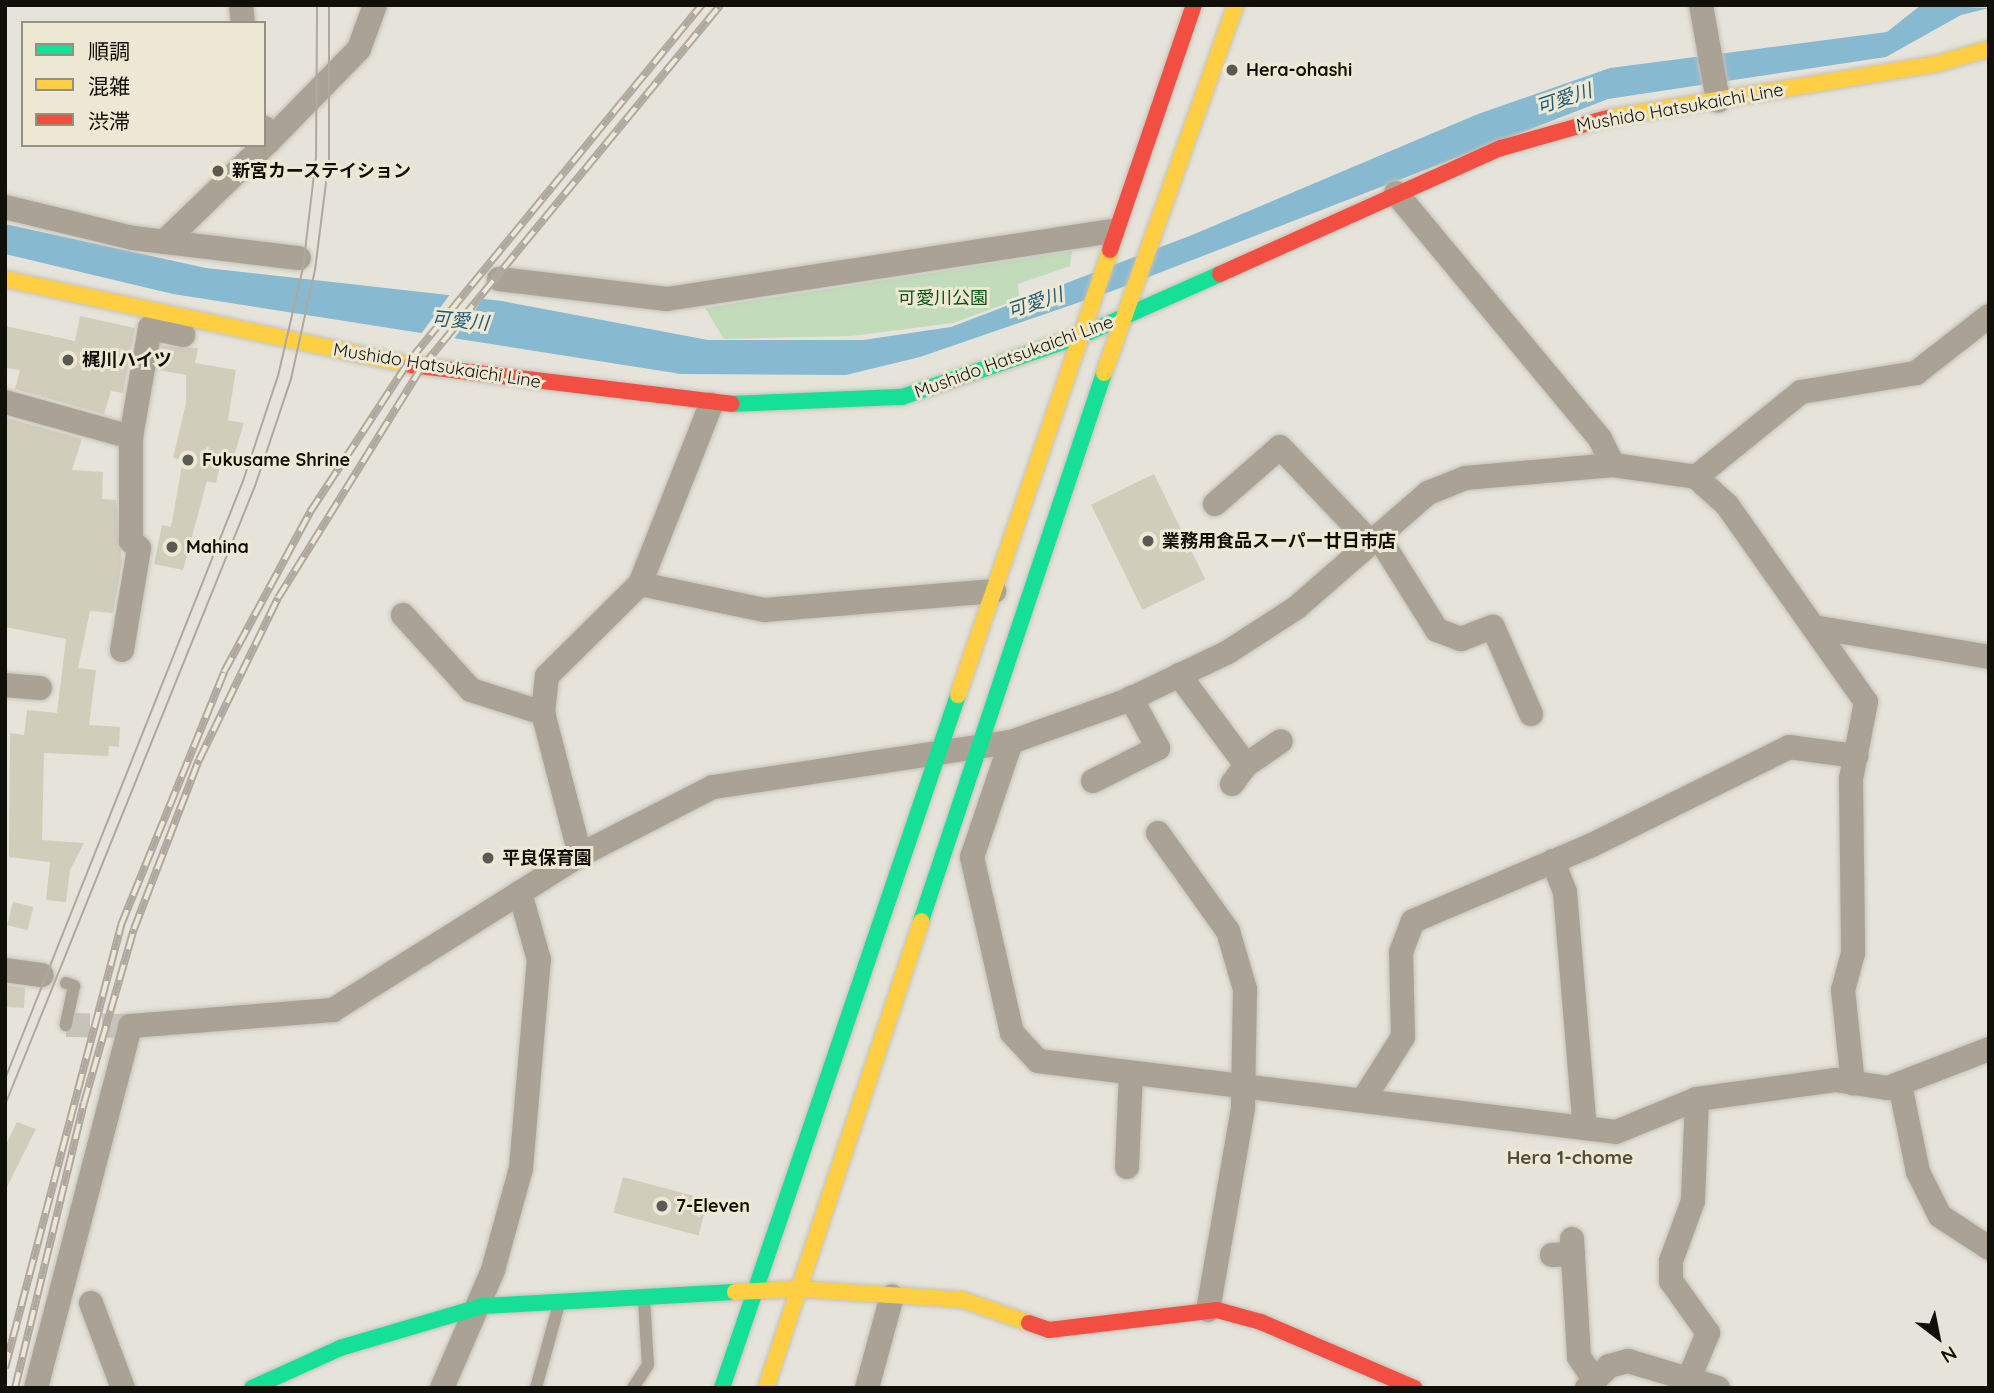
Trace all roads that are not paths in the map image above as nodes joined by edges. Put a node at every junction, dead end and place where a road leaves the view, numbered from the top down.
1 (375, 5) edge
2 (1194, 5) edge
3 (1236, 5) edge
4 (1701, 5) edge
5 (1989, 49) edge
6 (1718, 92) junction
7 (266, 135) edge
8 (255, 147) edge
9 (1396, 193) junction
10 (5, 207) edge
11 (1112, 234) junction
12 (164, 242) junction
13 (299, 258) dead end
14 (5, 279) edge
15 (499, 279) dead end
16 (1989, 316) edge
17 (1122, 318) junction
18 (217, 326) junction
19 (1083, 335) junction
20 (5, 402) edge
21 (712, 405) junction
22 (131, 437) junction
23 (1613, 465) junction
24 (1696, 477) junction
25 (1215, 504) dead end
26 (1374, 539) junction
27 (640, 584) junction
28 (994, 592) junction
29 (403, 615) dead end
30 (1814, 627) junction
31 (122, 650) dead end
32 (1989, 657) edge
33 (1179, 675) junction
34 (5, 685) edge
35 (40, 688) dead end
36 (1131, 698) junction
37 (543, 713) junction
38 (1531, 714) dead end
39 (982, 741) junction
40 (1281, 741) dead end
41 (1011, 742) junction
42 (937, 756) junction
43 (1856, 756) junction
44 (1093, 781) dead end
45 (1158, 833) dead end
46 (580, 855) junction
47 (1553, 861) junction
48 (520, 893) junction
49 (5, 970) edge
50 (42, 975) dead end
51 (66, 983) dead end
52 (66, 1025) dead end
53 (1989, 1049) edge
54 (1131, 1073) junction
55 (1853, 1083) junction
56 (1900, 1085) junction
57 (1245, 1088) junction
58 (1365, 1097) junction
59 (1697, 1099) junction
60 (1585, 1128) junction
61 (1127, 1167) dead end
62 (1989, 1248) edge
63 (1566, 1249) dead end
64 (799, 1289) junction
65 (751, 1290) junction
66 (892, 1296) junction
67 (643, 1297) junction
68 (560, 1300) junction
69 (91, 1303) dead end
70 (476, 1308) junction
71 (1209, 1310) junction
72 (1690, 1376) junction
73 (1590, 1383) edge
74 (36, 1388) edge
75 (123, 1388) edge
76 (252, 1388) edge
77 (442, 1388) edge
78 (536, 1388) edge
79 (633, 1388) edge
80 (722, 1388) edge
81 (766, 1388) edge
82 (866, 1388) edge
83 (1413, 1388) edge
84 (1718, 1388) edge

1 - 7 street
2 - 11 street
3 - 17 street
4 - 6 street
5 - 6 street, Mushido Hatsukaichi Line
6 - 9 street, Mushido Hatsukaichi Line
8 - 12 street
9 - 17 street, Mushido Hatsukaichi Line
9 - 23 street
10 - 12 street
11 - 15 street
11 - 19 street
12 - 13 street
14 - 18 street, Mushido Hatsukaichi Line
16 - 24 street
17 - 19 street, Mushido Hatsukaichi Line
17 - 39 street
18 - 21 street, Mushido Hatsukaichi Line
18 - 22 street
19 - 21 street, Mushido Hatsukaichi Line
19 - 28 street
20 - 22 street
21 - 27 street
22 - 31 street
23 - 24 street
23 - 26 street
24 - 30 street
25 - 26 street
26 - 33 street
26 - 38 street
27 - 28 street
27 - 37 street
28 - 42 street
29 - 37 street
30 - 32 street
30 - 43 street
33 - 36 street
33 - 40 street
34 - 35 street
36 - 41 street
36 - 44 street
37 - 46 street
39 - 41 street
39 - 42 street
39 - 64 street
41 - 54 street
42 - 46 street
42 - 65 street
43 - 47 street
43 - 55 street
45 - 57 street
46 - 48 street
47 - 58 street
47 - 60 street
48 - 70 street
48 - 74 street
49 - 50 street
51 - 52 lane
53 - 56 street
54 - 57 street
54 - 61 street
55 - 56 street
55 - 59 street
56 - 62 street
57 - 58 street
57 - 71 street
58 - 60 street
59 - 60 street
59 - 72 street
63 - 73 street
64 - 65 street
64 - 66 street
64 - 81 street
65 - 67 street
65 - 80 street
66 - 71 street
66 - 82 street
67 - 68 street
67 - 79 lane
68 - 70 street
68 - 78 lane
69 - 75 street
70 - 76 street
70 - 77 street
71 - 83 street
72 - 73 street
72 - 84 street

